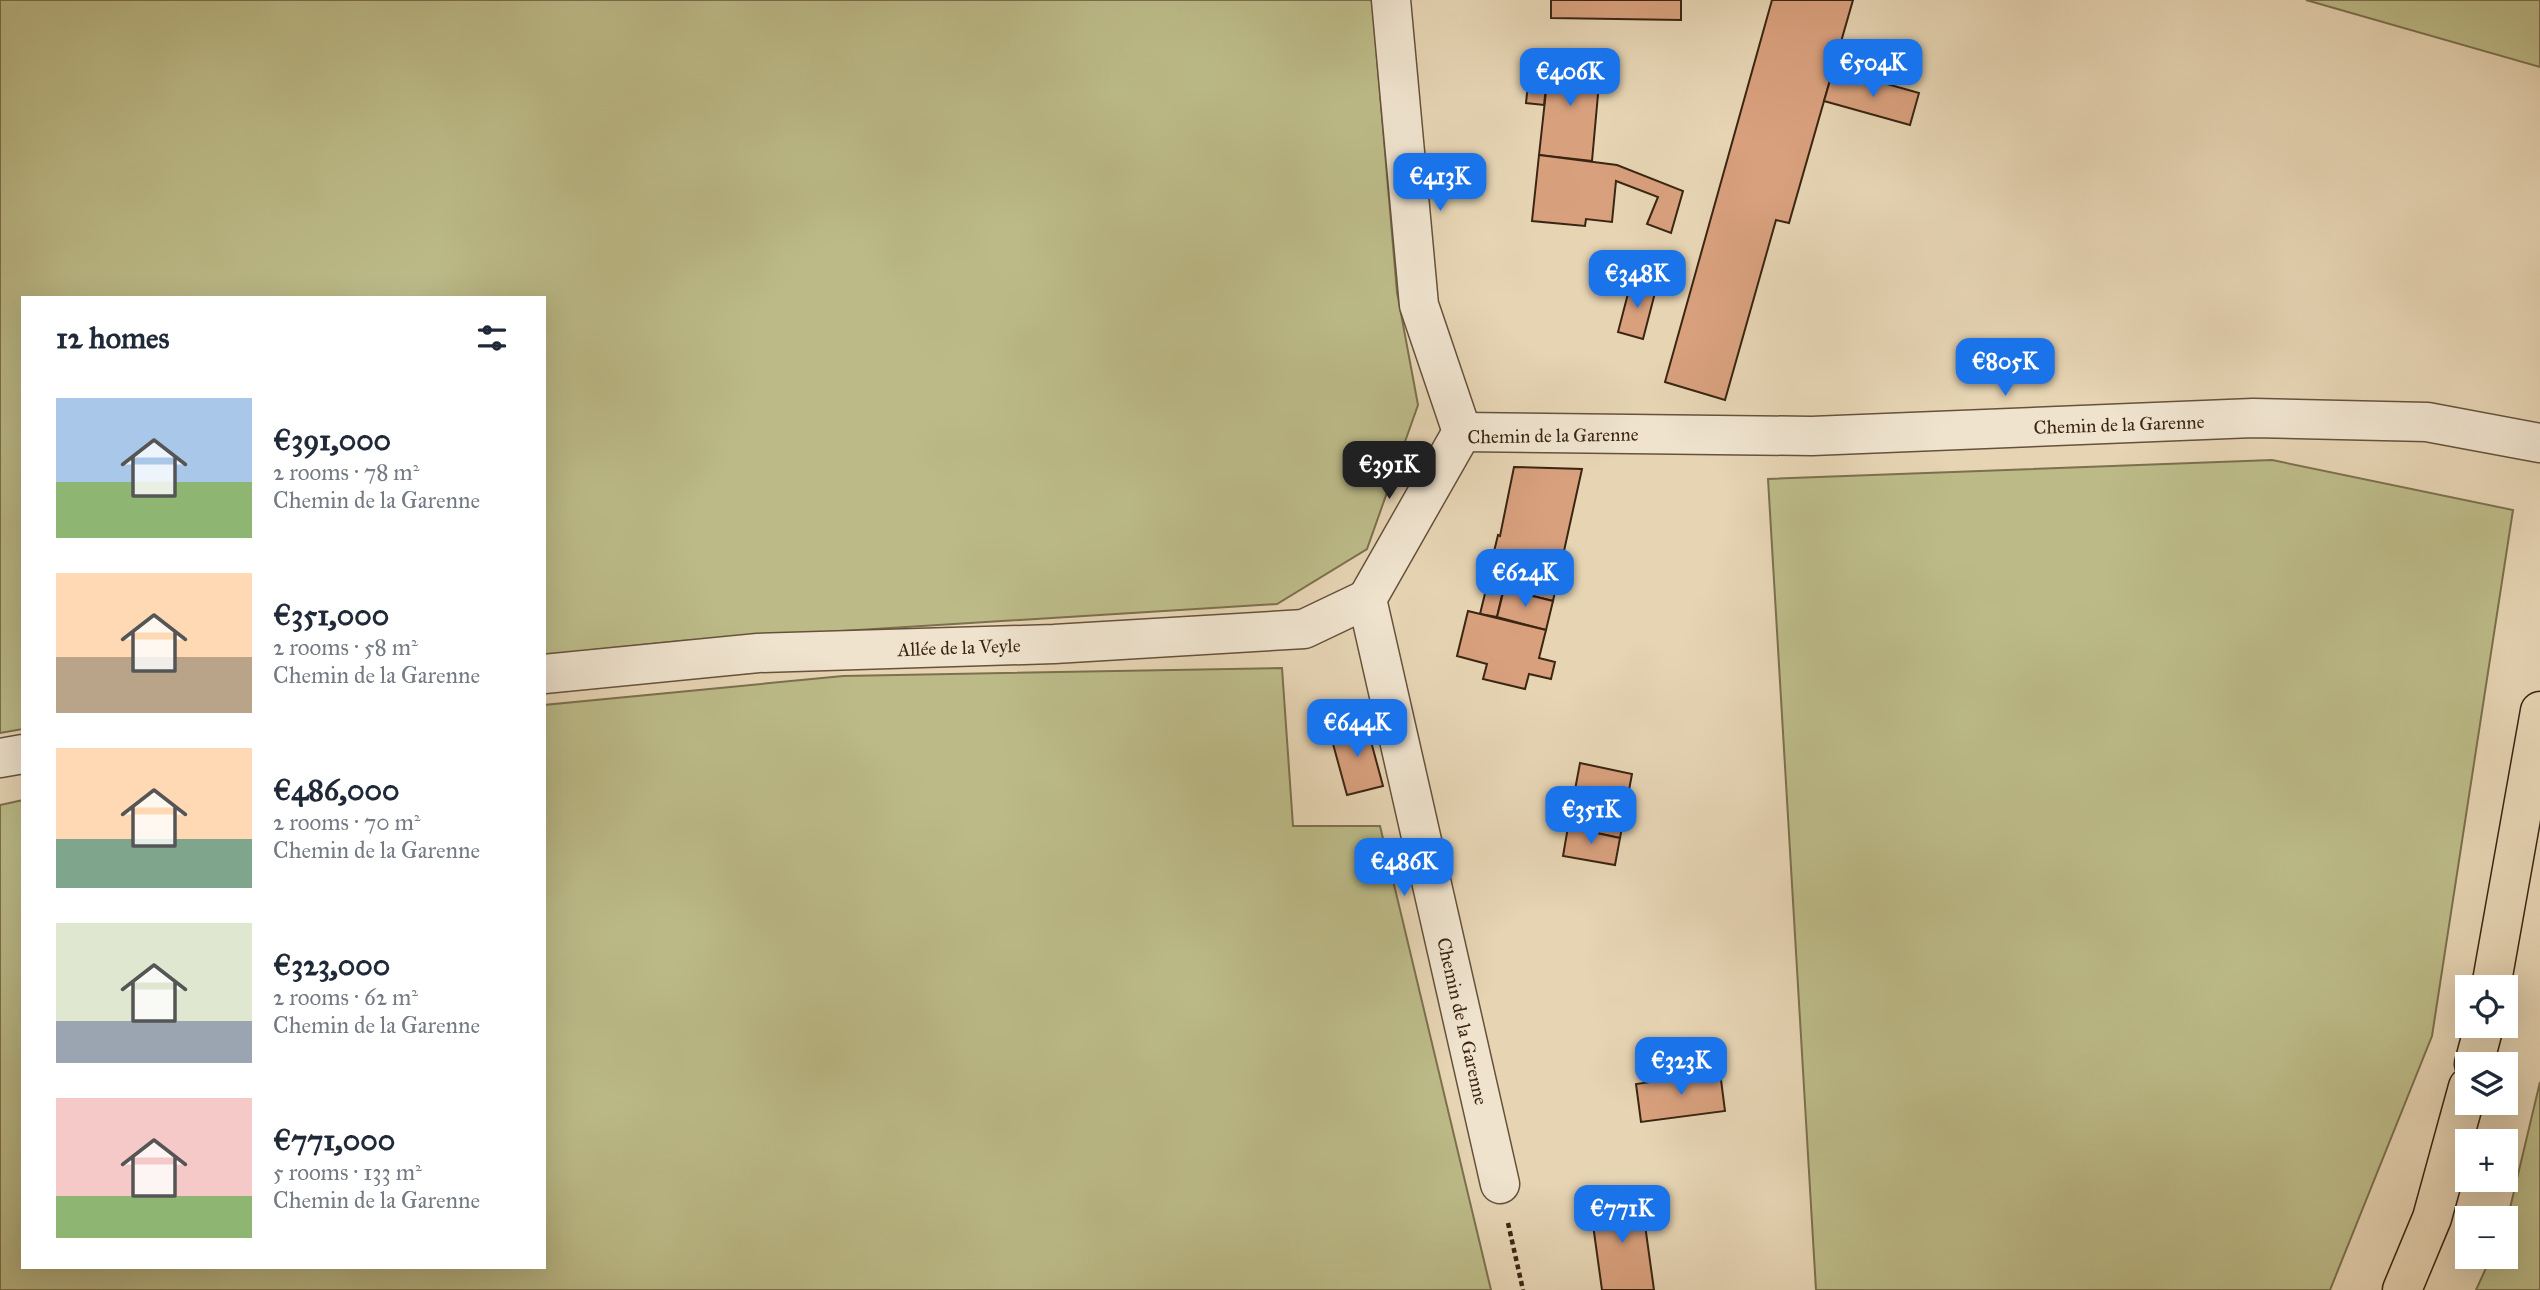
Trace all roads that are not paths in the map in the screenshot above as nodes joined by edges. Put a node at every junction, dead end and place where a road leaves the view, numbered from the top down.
1 (1391, 0) edge
2 (1462, 432) junction
3 (2540, 443) edge
4 (1367, 599) junction
5 (546, 674) edge
6 (2540, 711) edge
7 (21, 754) edge
8 (0, 758) edge
9 (2493, 975) edge
10 (2460, 1115) edge
11 (1500, 1184) road end
12 (2402, 1290) edge

1 - 2 street
2 - 3 street, Chemin de la Garenne
2 - 4 street, Chemin de la Garenne
4 - 5 street, Allée de la Veyle
4 - 11 street, Chemin de la Garenne
6 - 9 main road
7 - 8 street
10 - 12 main road

